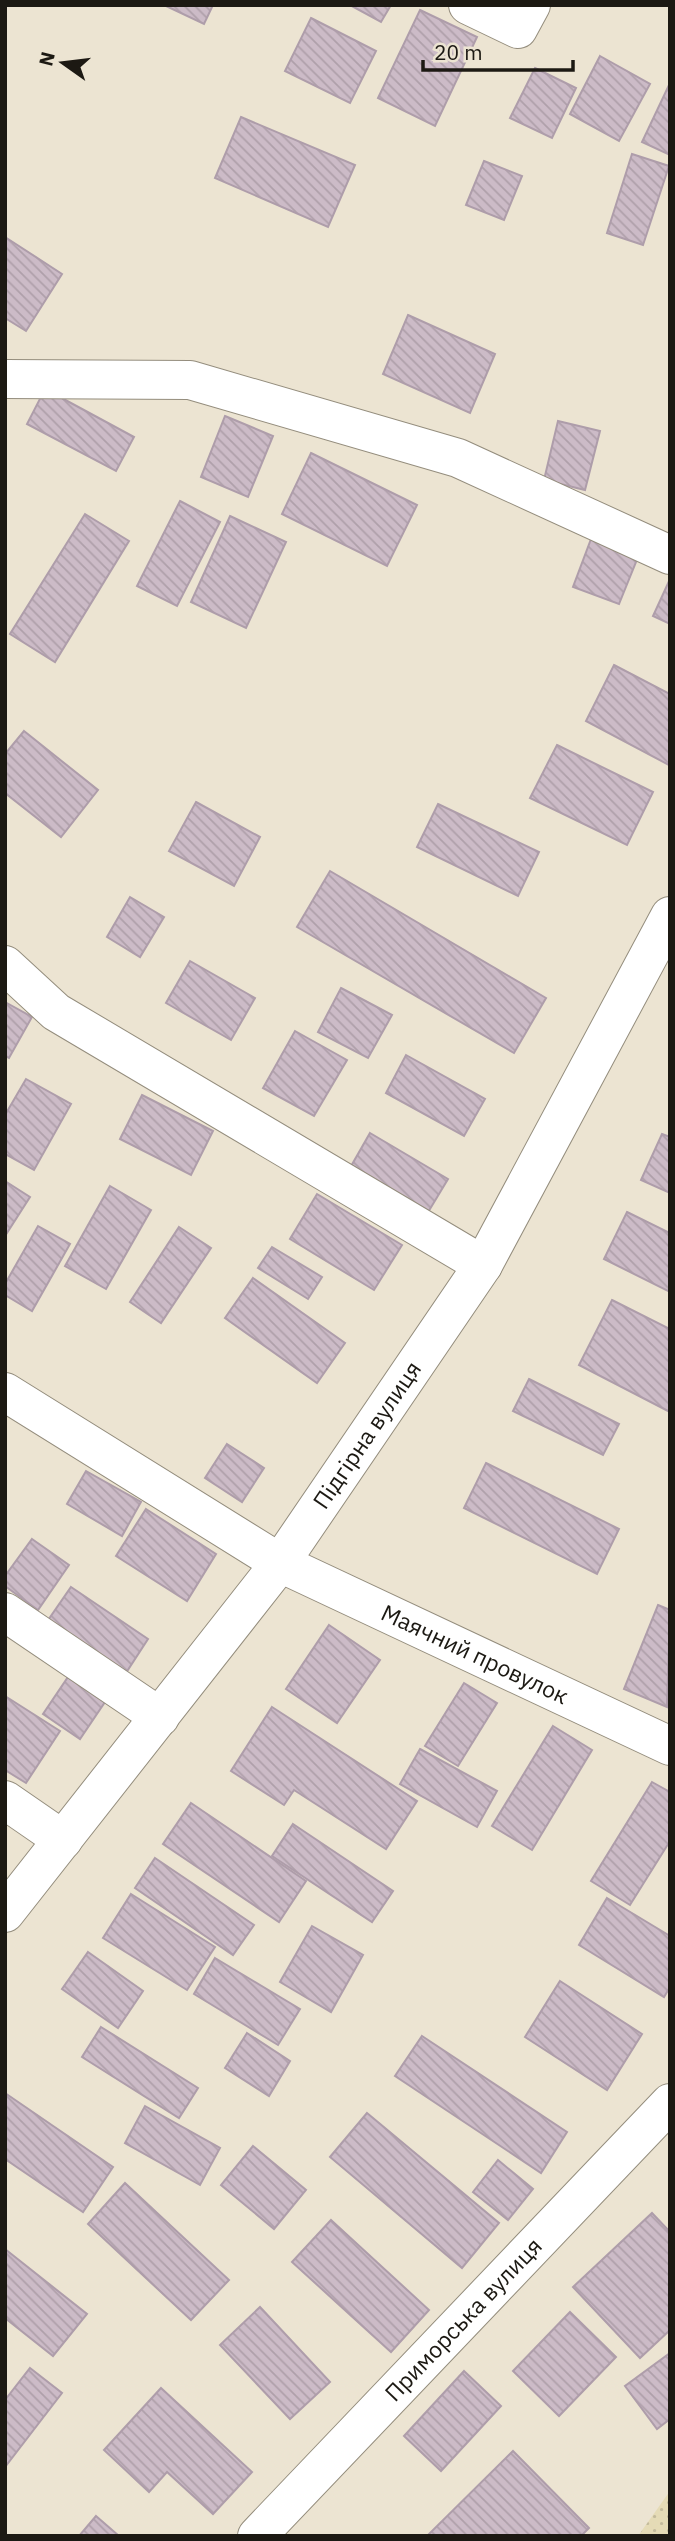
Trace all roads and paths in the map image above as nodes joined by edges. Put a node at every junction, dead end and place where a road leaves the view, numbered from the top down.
1 (468, 5) edge
2 (531, 5) edge
3 (5, 379) edge
4 (670, 555) edge
5 (670, 916) edge
6 (5, 965) edge
7 (484, 1265) junction
8 (5, 1392) edge
9 (281, 1563) junction
10 (5, 1612) edge
11 (160, 1717) junction
12 (670, 1746) edge
13 (5, 1800) edge
14 (63, 1840) junction
15 (5, 1913) edge
16 (670, 2103) edge
17 (257, 2536) edge

1 - 2 street
3 - 4 street
5 - 7 street, Підгірна вулиця
6 - 7 street
7 - 9 street, Підгірна вулиця
8 - 9 street, Маячний провулок
9 - 11 street, Підгірна вулиця
9 - 12 street, Маячний провулок
10 - 11 street
11 - 14 street, Підгірна вулиця
13 - 14 street
14 - 15 street, Підгірна вулиця
16 - 17 street, Приморська вулиця

